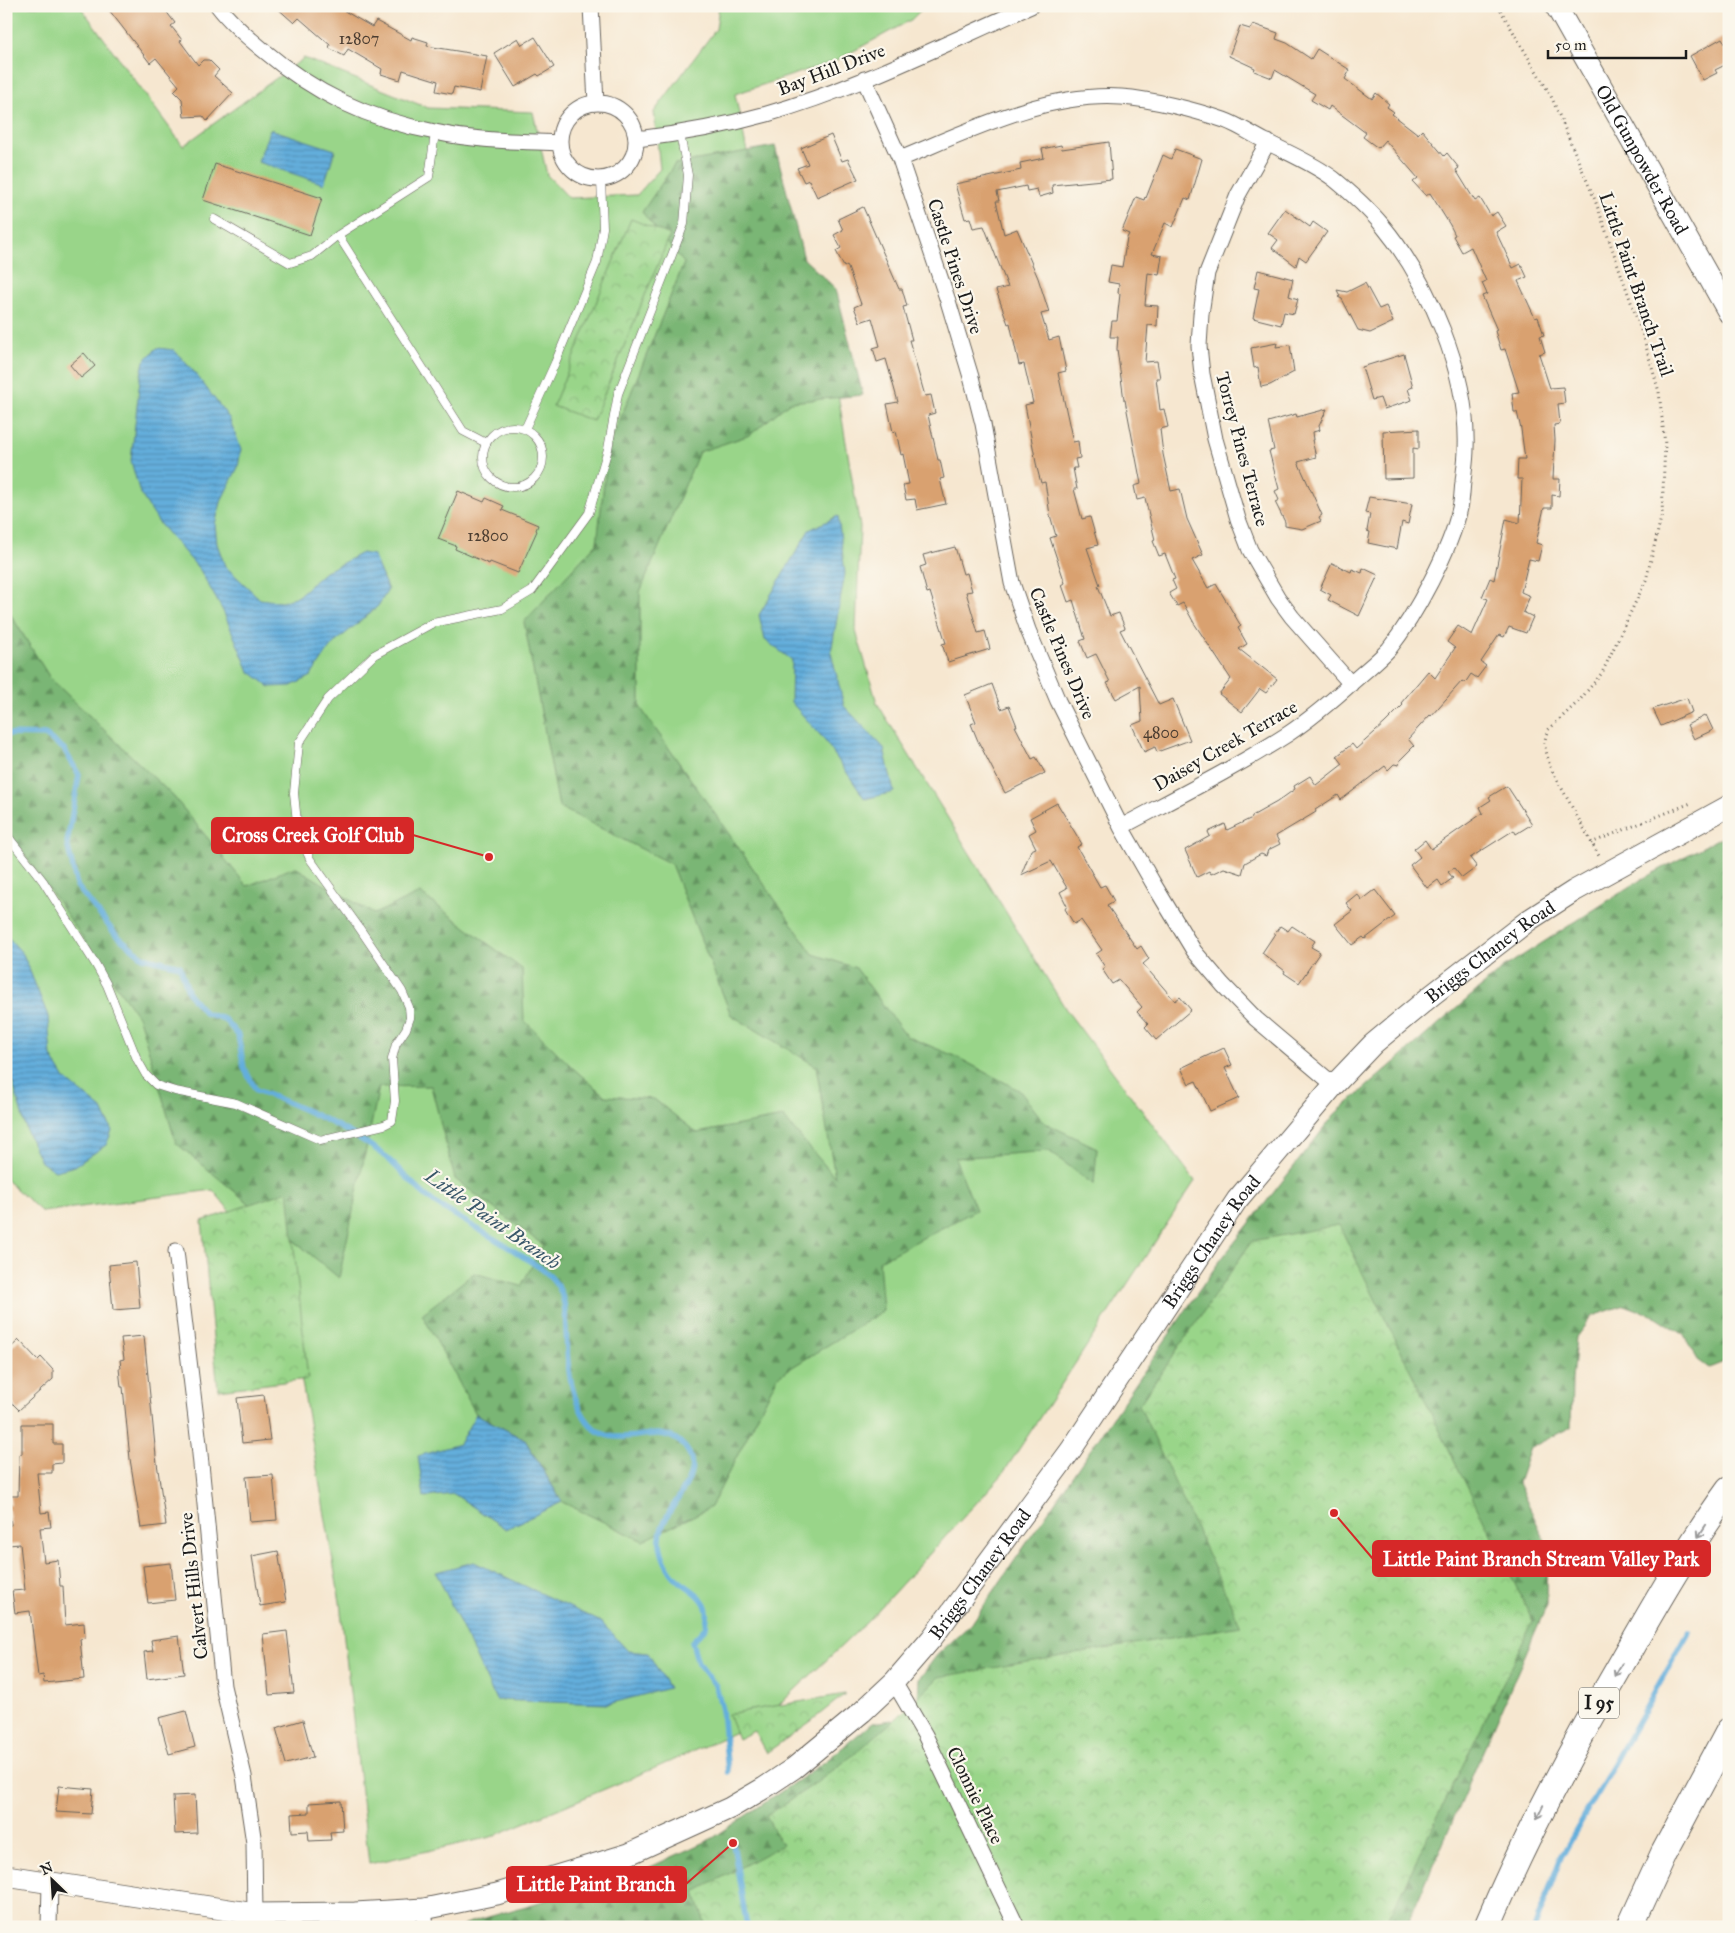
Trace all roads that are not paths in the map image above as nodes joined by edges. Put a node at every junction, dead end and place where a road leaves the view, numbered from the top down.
1 (218, 6) edge
2 (591, 6) edge
3 (1030, 6) edge
4 (1556, 6) edge
5 (864, 79) junction
6 (596, 103) junction
7 (435, 133) junction
8 (680, 134) junction
9 (637, 139) junction
10 (1268, 142) junction
11 (560, 143) junction
12 (900, 159) junction
13 (600, 180) junction
14 (214, 219) dead end
15 (338, 235) junction
16 (1729, 313) edge
17 (525, 429) junction
18 (486, 443) junction
19 (1351, 684) junction
20 (1729, 806) edge
21 (1121, 827) junction
22 (6, 834) edge
23 (1334, 1085) junction
24 (176, 1251) dead end
25 (1729, 1490) edge
26 (894, 1682) junction
27 (1729, 1731) edge
28 (1729, 1750) edge
29 (6, 1876) edge
30 (50, 1883) junction
31 (255, 1918) junction
32 (425, 1918) edge
33 (49, 1927) edge
34 (1017, 1927) edge
35 (1487, 1927) edge
36 (1630, 1927) edge
37 (1650, 1927) edge

1 - 7 street
2 - 6 street
3 - 5 street, Bay Hill Drive
4 - 16 main road, Old Gunpowder Road
5 - 8 street, Bay Hill Drive
5 - 12 street, Castle Pines Drive
6 - 9 street
6 - 11 street
7 - 11 street
7 - 15 lane
8 - 9 street, Bay Hill Drive
8 - 22 lane
9 - 13 street
10 - 12 street, Daisey Creek Terrace
10 - 19 street, Torrey Pines Terrace
10 - 19 street, Daisey Creek Terrace
11 - 13 street
12 - 21 street, Castle Pines Drive
13 - 17 lane
14 - 15 lane
15 - 18 lane
17 - 18 lane
17 - 18 lane
19 - 21 street, Daisey Creek Terrace
20 - 23 main road, Briggs Chaney Road
21 - 23 street, Castle Pines Drive
23 - 26 main road, Briggs Chaney Road
24 - 31 street, Calvert Hills Drive
25 -> 35 highway, I 95
26 - 32 main road, Briggs Chaney Road
26 - 34 street, Clonnie Place
27 - 36 highway
28 - 37 highway
29 - 30 main road, Briggs Chaney Road
30 - 31 main road, Briggs Chaney Road
30 - 33 street
31 - 32 main road, Briggs Chaney Road

